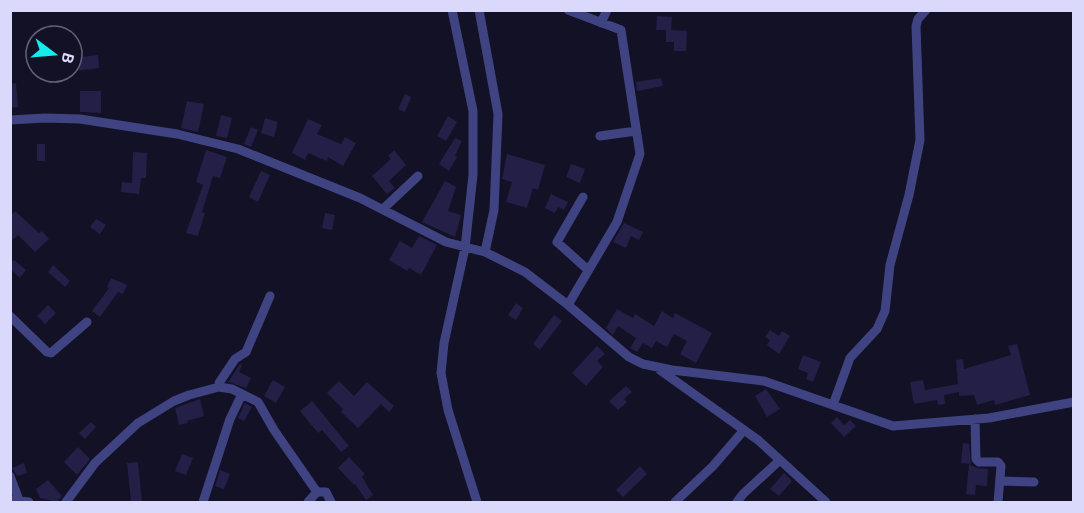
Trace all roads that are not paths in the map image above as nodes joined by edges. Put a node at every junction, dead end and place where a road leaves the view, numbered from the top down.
1 (452, 10) edge
2 (478, 10) edge
3 (568, 10) edge
4 (607, 10) edge
5 (926, 10) edge
6 (601, 23) junction
7 (10, 120) edge
8 (636, 130) junction
9 (600, 136) dead end
10 (418, 176) dead end
11 (583, 197) dead end
12 (384, 208) junction
13 (467, 248) junction
14 (483, 251) junction
15 (588, 270) junction
16 (270, 296) dead end
17 (567, 305) junction
18 (10, 316) edge
19 (87, 322) dead end
20 (656, 368) junction
21 (219, 387) junction
22 (242, 394) junction
23 (1074, 402) edge
24 (832, 405) junction
25 (975, 419) junction
26 (744, 430) junction
27 (780, 460) junction
28 (10, 476) edge
29 (1000, 481) junction
30 (1034, 482) dead end
31 (316, 492) junction
32 (15, 500) edge
33 (29, 502) edge
34 (66, 502) edge
35 (203, 502) edge
36 (308, 502) edge
37 (331, 502) edge
38 (477, 502) edge
39 (675, 502) edge
40 (737, 502) edge
41 (826, 502) edge
42 (998, 502) edge

1 - 13 street
2 - 14 street
3 - 6 street
4 - 6 street
5 - 24 street
6 - 8 street
7 - 12 street
8 - 9 street
8 - 15 street
10 - 12 street
11 - 15 street
12 - 13 street
13 - 14 street
13 - 38 street
14 - 17 street
15 - 17 street
16 - 21 street
17 - 20 street
18 - 19 street
20 - 24 street
20 - 26 street
21 - 22 street
21 - 34 street
22 - 31 street
22 - 35 street
23 - 25 street
24 - 25 street
25 - 29 street
26 - 27 street
26 - 39 street
27 - 40 street
27 - 41 street
28 - 32 street
29 - 30 street
29 - 42 street
31 - 36 street
31 - 37 street
32 - 33 street

